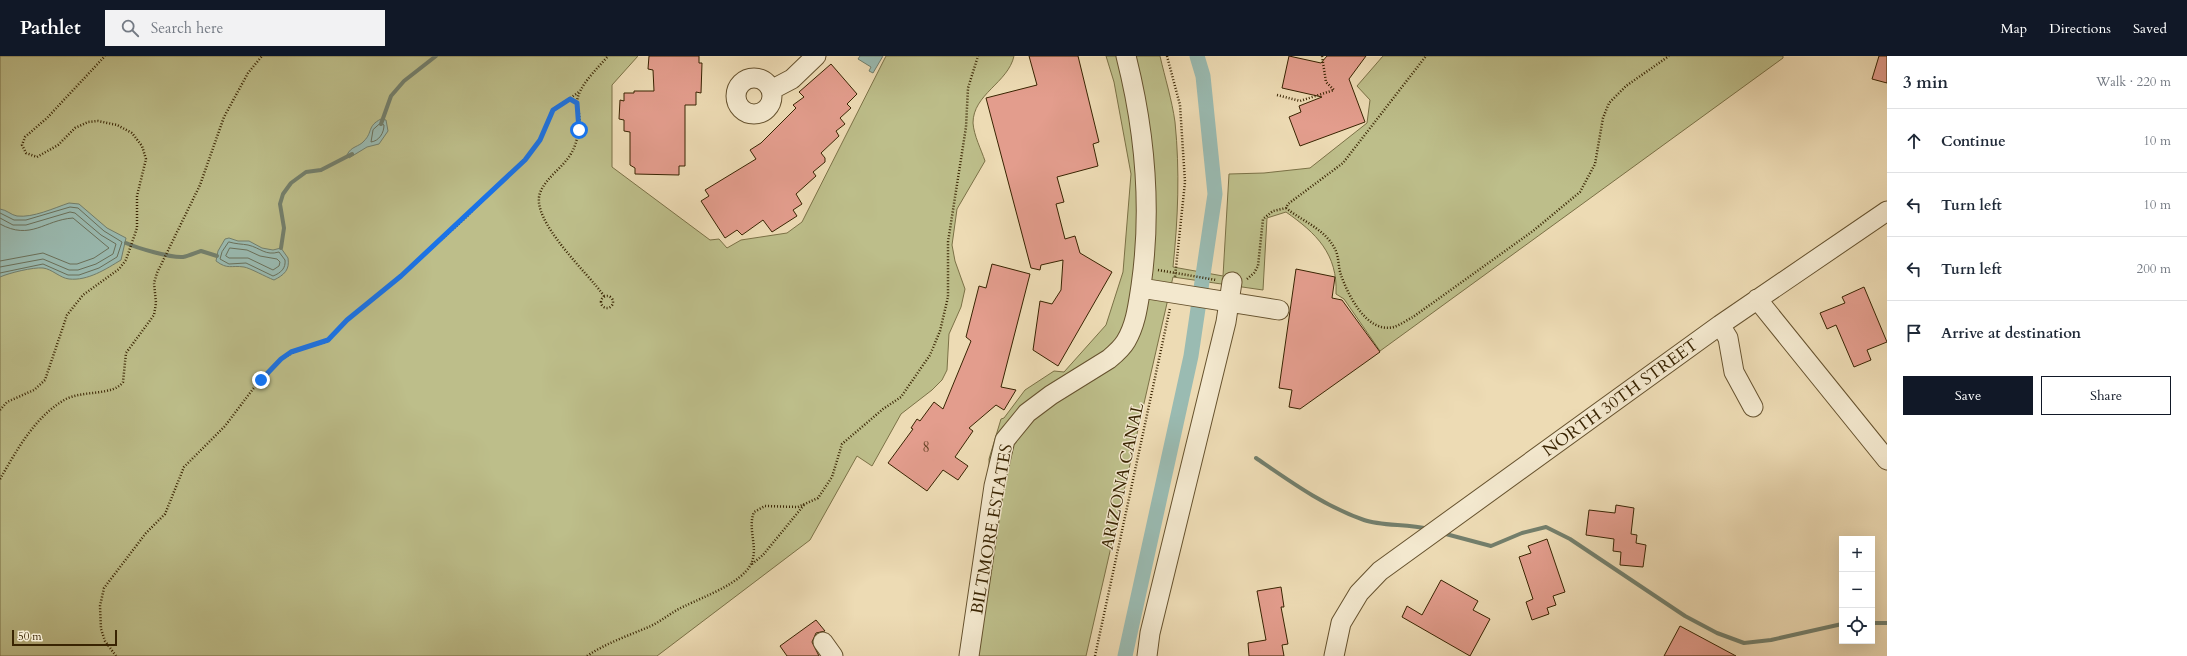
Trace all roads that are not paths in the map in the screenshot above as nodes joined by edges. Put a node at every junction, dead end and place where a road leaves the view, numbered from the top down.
1 (816, 56) edge
2 (1126, 56) edge
3 (771, 90) dead end
4 (1887, 211) edge
5 (1228, 281) road end
6 (1141, 288) junction
7 (1757, 299) junction
8 (1225, 301) junction
9 (1279, 310) dead end
10 (1720, 325) junction
11 (1753, 407) dead end
12 (1887, 460) edge
13 (969, 656) edge
14 (1147, 656) edge
15 (1334, 656) edge

1 - 3 street
2 - 6 street, BILTMORE ESTATES
4 - 7 street, NORTH 30TH STREET
5 - 8 street
6 - 8 street
6 - 13 street, BILTMORE ESTATES
7 - 10 street, NORTH 30TH STREET
7 - 12 street
8 - 9 street
8 - 14 street
10 - 11 street
10 - 15 street, NORTH 30TH STREET

